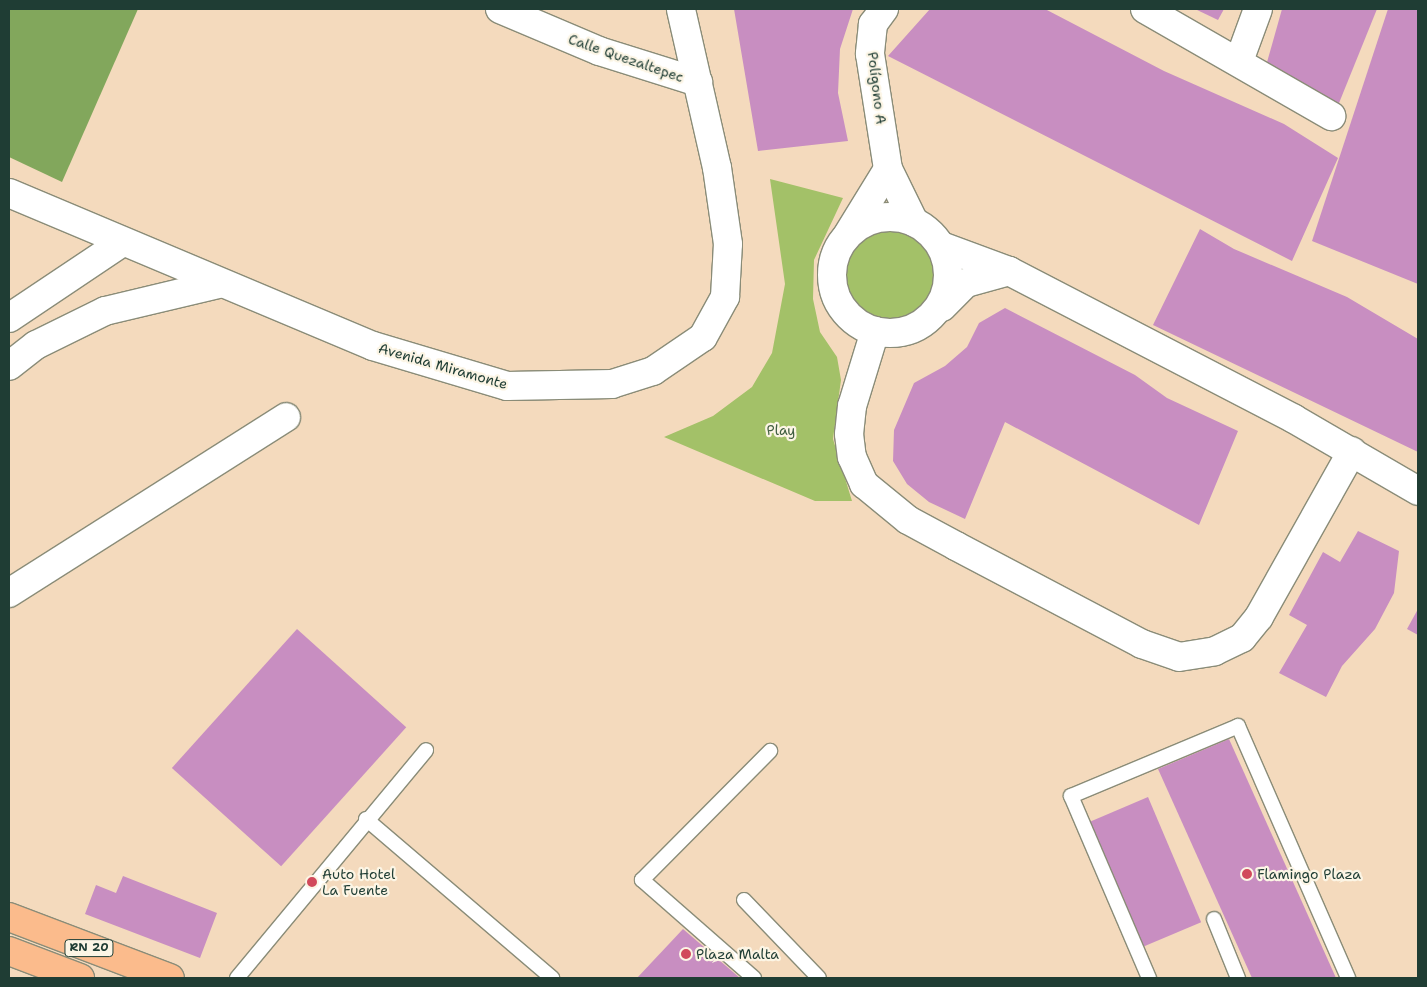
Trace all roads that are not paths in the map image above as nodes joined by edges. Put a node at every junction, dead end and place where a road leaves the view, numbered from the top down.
1 (500, 9) edge
2 (681, 9) edge
3 (884, 9) edge
4 (1145, 9) edge
5 (1258, 9) edge
6 (1239, 60) junction
7 (698, 82) junction
8 (1331, 116) dead end
9 (888, 170) junction
10 (9, 193) edge
11 (914, 222) junction
12 (846, 237) junction
13 (122, 243) junction
14 (941, 246) junction
15 (1009, 271) junction
16 (218, 284) junction
17 (934, 314) junction
18 (9, 318) edge
19 (875, 331) junction
20 (9, 366) edge
21 (286, 417) dead end
22 (1352, 451) junction
23 (1418, 491) edge
24 (9, 593) edge
25 (426, 750) dead end
26 (770, 750) dead end
27 (366, 819) junction
28 (744, 900) dead end
29 (9, 917) edge
30 (1214, 919) dead end
31 (9, 951) edge
32 (80, 978) edge
33 (170, 978) edge
34 (237, 978) edge
35 (552, 978) edge
36 (754, 978) edge
37 (818, 978) edge
38 (1149, 978) edge
39 (1238, 978) edge
40 (1348, 978) edge

1 - 7 street, Calle Quezaltepec
2 - 7 street, Avenida Miramonte
3 - 9 street, Polígono A
4 - 6 street
5 - 6 street
6 - 8 street
7 - 16 street, Avenida Miramonte
9 - 11 street, Polígono A
9 - 12 street
10 - 13 street, Avenida Miramonte
11 - 12 street
11 - 14 street
12 - 19 street
13 - 16 street, Avenida Miramonte
13 - 18 street
14 - 15 street
14 - 17 street
15 - 17 street
15 - 22 street
16 - 20 street
17 - 19 street
19 - 22 street
21 - 24 street
22 - 23 street
25 - 27 lane
26 - 36 lane
27 - 34 lane
27 - 35 lane
28 - 37 lane
29 - 33 highway, RN 20
30 - 39 lane
31 - 32 highway, RN 20
38 - 40 lane

